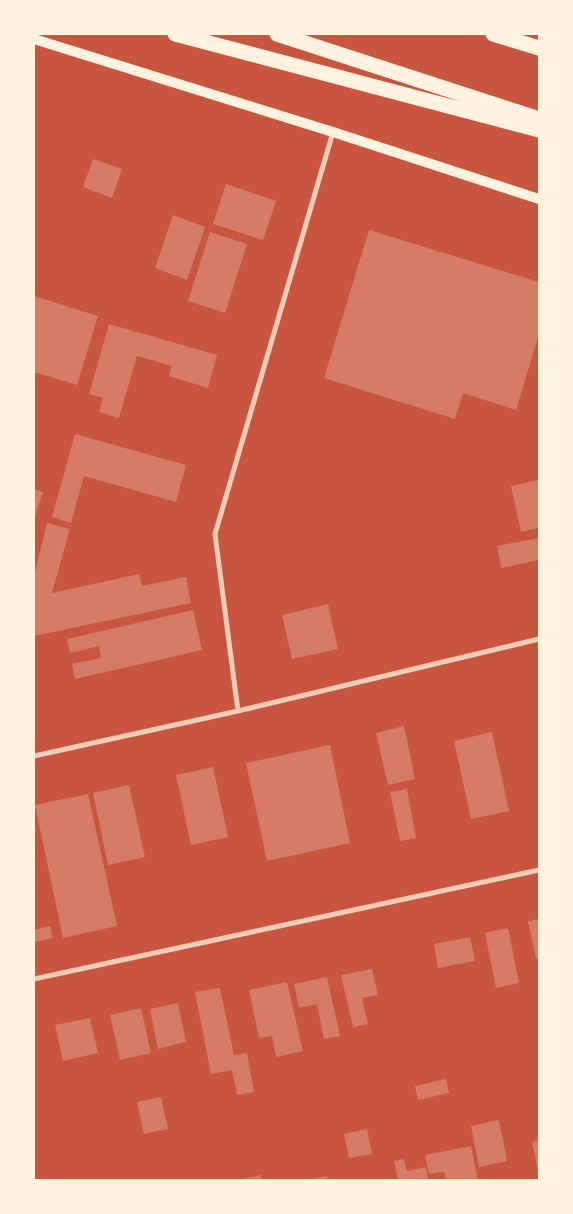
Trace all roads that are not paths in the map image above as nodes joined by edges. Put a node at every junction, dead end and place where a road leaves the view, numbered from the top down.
1 (174, 34) edge
2 (277, 34) edge
3 (493, 34) edge
4 (525, 34) edge
5 (34, 39) edge
6 (539, 39) edge
7 (539, 48) edge
8 (539, 119) edge
9 (539, 130) edge
10 (333, 132) junction
11 (539, 199) edge
12 (539, 639) edge
13 (238, 711) junction
14 (34, 756) edge
15 (539, 870) edge
16 (34, 979) edge

1 - 9 highway
2 - 8 highway
3 - 7 highway
4 - 6 highway
5 - 10 main road
10 - 11 main road
10 - 13 street
12 - 13 street
13 - 14 street
15 - 16 street

